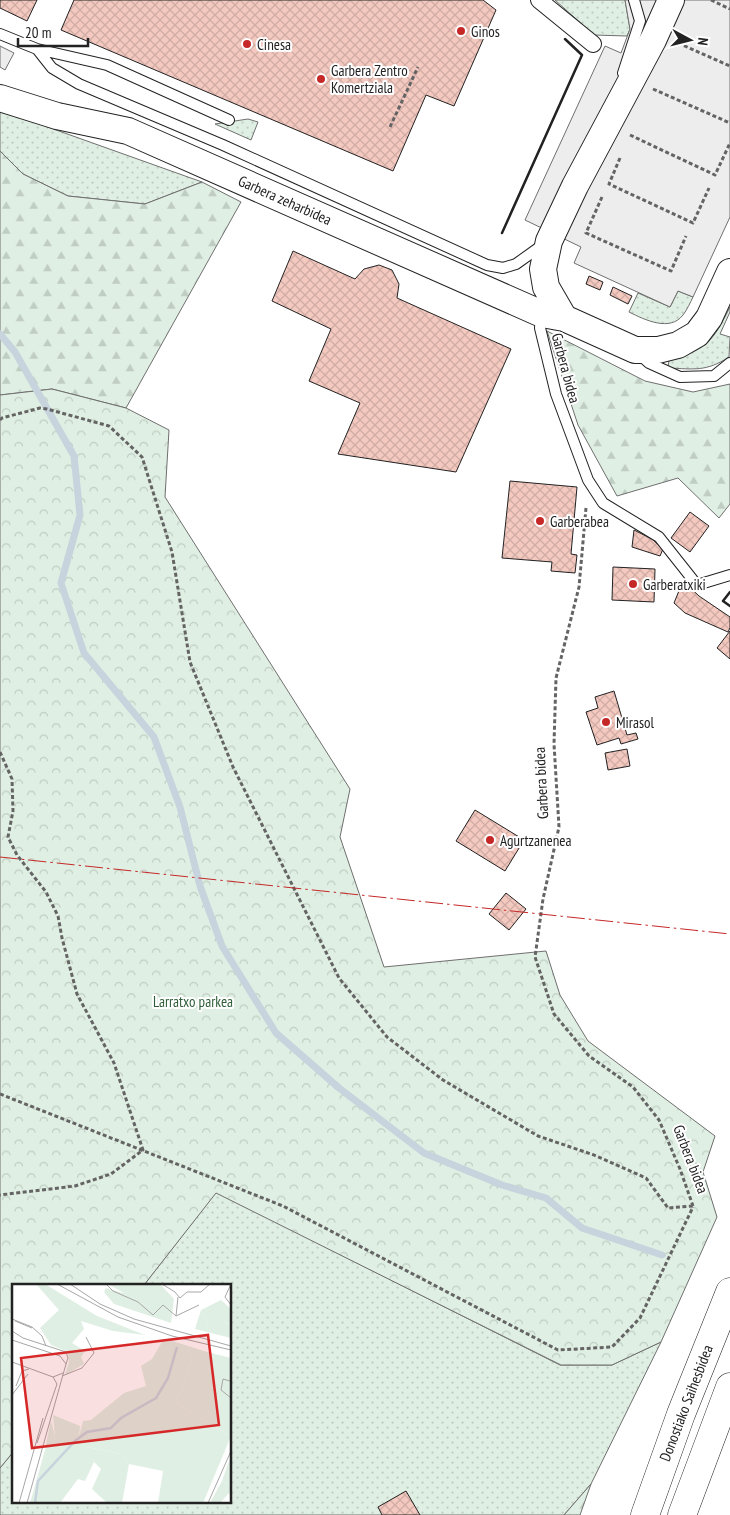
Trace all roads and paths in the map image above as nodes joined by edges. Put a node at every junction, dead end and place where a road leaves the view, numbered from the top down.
1 (539, 0) edge
2 (634, 0) edge
3 (671, 0) edge
4 (711, 0) edge
5 (730, 9) edge
6 (0, 34) edge
7 (673, 41) dead end
8 (593, 44) dead end
9 (37, 49) junction
10 (730, 66) edge
11 (418, 67) dead end
12 (652, 88) dead end
13 (0, 98) edge
14 (229, 120) dead end
15 (730, 123) edge
16 (390, 127) dead end
17 (604, 133) junction
18 (630, 136) dead end
19 (730, 143) edge
20 (624, 149) dead end
21 (709, 188) dead end
22 (602, 196) dead end
23 (686, 236) dead end
24 (548, 241) junction
25 (730, 272) edge
26 (553, 316) junction
27 (635, 350) junction
28 (730, 363) edge
29 (0, 420) edge
30 (588, 480) junction
31 (730, 575) edge
32 (0, 752) edge
33 (0, 1094) edge
34 (143, 1150) junction
35 (0, 1195) edge
36 (693, 1206) junction
37 (730, 1292) edge
38 (730, 1387) edge
39 (645, 1515) edge
40 (682, 1515) edge

1 - 8 street
2 - 17 lane
3 - 17 street
4 - 5 path
6 - 9 lane
7 - 10 path
9 - 14 lane
9 - 24 lane
11 - 16 path
12 - 15 path
13 - 26 street, Garbera zeharbidea
17 - 24 street
18 - 19 path
20 - 21 path
22 - 23 path
24 - 26 street
25 - 27 street, Garbera zeharbidea
26 - 27 street, Garbera zeharbidea
26 - 30 lane, Garbera bidea
27 - 28 lane
29 - 36 path
30 - 31 lane
30 - 36 path, Garbera bidea
32 - 34 path
33 - 34 path
34 - 35 path
34 - 36 path
37 - 39 highway, Donostiako Saihesbidea
38 - 40 highway

